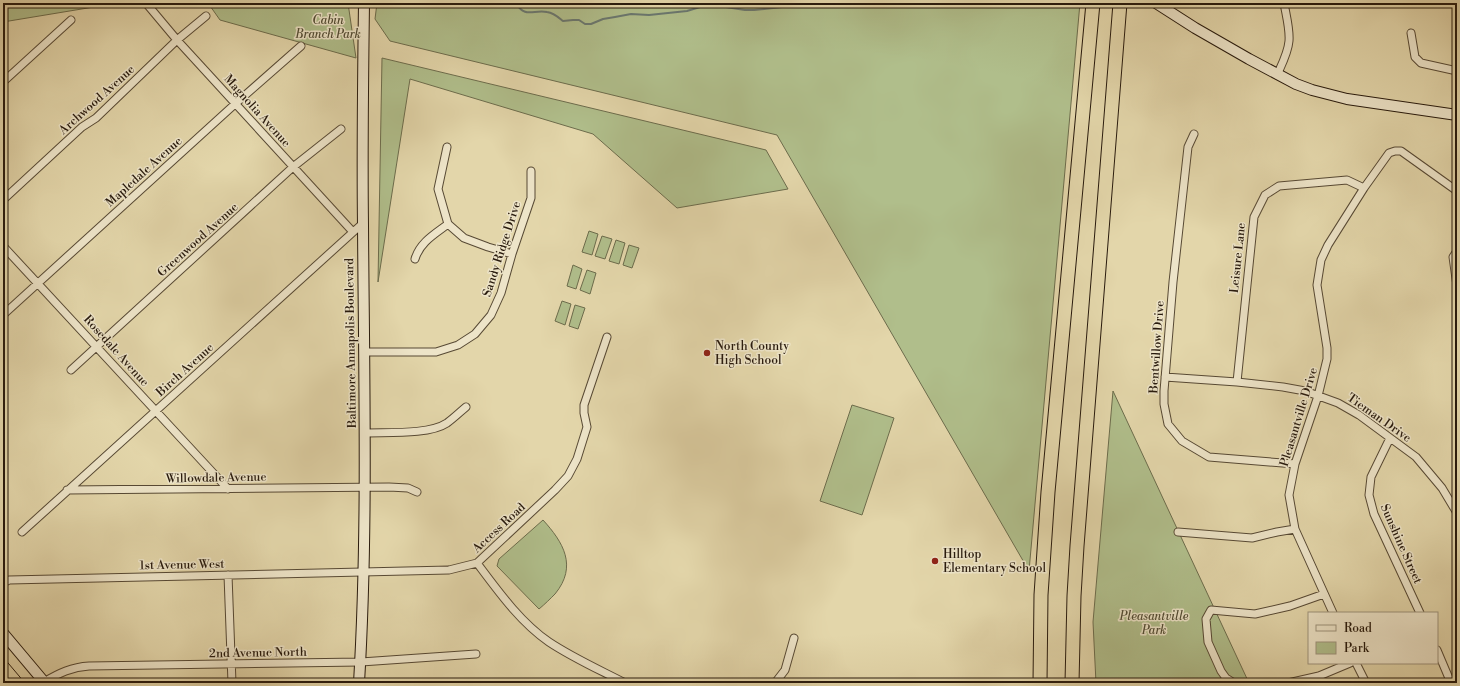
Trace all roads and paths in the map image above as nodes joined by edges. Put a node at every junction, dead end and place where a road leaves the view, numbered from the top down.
1 (146, 3) edge
2 (364, 3) edge
3 (1093, 3) edge
4 (1120, 3) edge
5 (1128, 3) edge
6 (1156, 3) edge
7 (1284, 3) edge
8 (206, 16) dead end
9 (71, 20) dead end
10 (1411, 33) dead end
11 (177, 40) junction
12 (301, 46) dead end
13 (1457, 70) edge
14 (1278, 75) junction
15 (3, 82) edge
16 (235, 104) junction
17 (1457, 115) edge
18 (341, 128) dead end
19 (1194, 134) dead end
20 (447, 147) dead end
21 (293, 167) junction
22 (531, 171) dead end
23 (1364, 188) junction
24 (1457, 191) edge
25 (3, 200) edge
26 (362, 224) junction
27 (448, 224) junction
28 (353, 232) junction
29 (1102, 245) junction
30 (3, 246) edge
31 (1457, 251) edge
32 (512, 254) junction
33 (415, 259) dead end
34 (38, 283) junction
35 (1457, 286) edge
36 (3, 315) edge
37 (607, 337) dead end
38 (97, 347) junction
39 (365, 352) junction
40 (71, 370) dead end
41 (1165, 376) junction
42 (1237, 382) junction
43 (1318, 396) junction
44 (466, 407) dead end
45 (155, 411) junction
46 (365, 432) junction
47 (1390, 438) junction
48 (1295, 464) junction
49 (364, 487) junction
50 (228, 489) junction
51 (68, 490) junction
52 (417, 492) dead end
53 (1457, 513) edge
54 (1295, 529) junction
55 (22, 532) dead end
56 (1178, 532) dead end
57 (477, 563) junction
58 (363, 573) junction
59 (228, 575) junction
60 (3, 583) edge
61 (1324, 594) junction
62 (1333, 612) edge
63 (1420, 612) edge
64 (3, 633) edge
65 (794, 638) dead end
66 (1438, 653) edge
67 (476, 654) dead end
68 (361, 662) junction
69 (231, 664) junction
70 (1348, 664) edge
71 (1356, 664) edge
72 (45, 683) edge
73 (232, 683) edge
74 (359, 683) edge
75 (625, 683) edge
76 (774, 683) edge
77 (1040, 683) edge
78 (1072, 683) edge
79 (1234, 683) edge
80 (1288, 683) edge
81 (1366, 683) edge
82 (1450, 683) edge

1 - 11 street, Magnolia Avenue
2 - 26 main road, Baltimore Annapolis Boulevard
3 - 77 highway
4 - 29 highway
5 - 29 highway
6 - 14 main road
7 - 14 street
8 - 11 street, Archwood Avenue
9 - 15 street
10 - 13 street
11 - 16 street, Magnolia Avenue
11 - 25 street, Archwood Avenue
12 - 16 street, Mapledale Avenue
14 - 17 main road
16 - 21 street, Magnolia Avenue
16 - 34 street, Mapledale Avenue
18 - 21 street, Greenwood Avenue
19 - 41 street, Bentwillow Drive
20 - 27 street
21 - 28 street, Magnolia Avenue
21 - 38 street, Greenwood Avenue
22 - 32 street, Sandy Ridge Drive
23 - 24 street, Pleasantville Drive
23 - 42 street, Leisure Lane
23 - 43 street, Pleasantville Drive
26 - 28 street, Birch Avenue
26 - 39 main road, Baltimore Annapolis Boulevard
27 - 32 street
27 - 33 street
28 - 45 street, Birch Avenue
29 - 78 highway
30 - 34 street, Rosedale Avenue
31 - 35 street
32 - 39 street, Sandy Ridge Drive
34 - 36 street, Mapledale Avenue
34 - 38 street, Rosedale Avenue
37 - 57 street, Access Road
38 - 40 street, Greenwood Avenue
38 - 45 street, Rosedale Avenue
39 - 46 main road, Baltimore Annapolis Boulevard
41 - 42 street, Tieman Drive
41 - 48 street, Bentwillow Drive
42 - 43 street, Tieman Drive
43 - 47 street, Tieman Drive
43 - 48 street, Pleasantville Drive
44 - 46 street
45 - 50 street, Rosedale Avenue
45 - 51 street, Birch Avenue
46 - 49 main road, Baltimore Annapolis Boulevard
47 - 53 street, Tieman Drive
47 - 63 street, Sunshine Street
48 - 54 street, Pleasantville Drive
49 - 50 street, Willowdale Avenue
49 - 52 street, Willowdale Avenue
49 - 58 main road, Baltimore Annapolis Boulevard
50 - 51 street, Willowdale Avenue
51 - 55 street, Birch Avenue
54 - 56 street
54 - 61 street, Pleasantville Drive
57 - 58 street, 1st Avenue West
57 - 75 street, Access Road
58 - 59 street, 1st Avenue West
58 - 68 main road, Baltimore Annapolis Boulevard
59 - 60 street, 1st Avenue West
59 - 69 street
61 - 62 street, Pleasantville Drive
61 - 79 street
64 - 72 main road
65 - 76 street
66 - 82 street
67 - 68 street, 2nd Avenue North
68 - 69 street, 2nd Avenue North
68 - 74 main road, Baltimore Annapolis Boulevard
69 - 72 street, 2nd Avenue North
69 - 73 street
70 - 80 street
71 - 81 street

